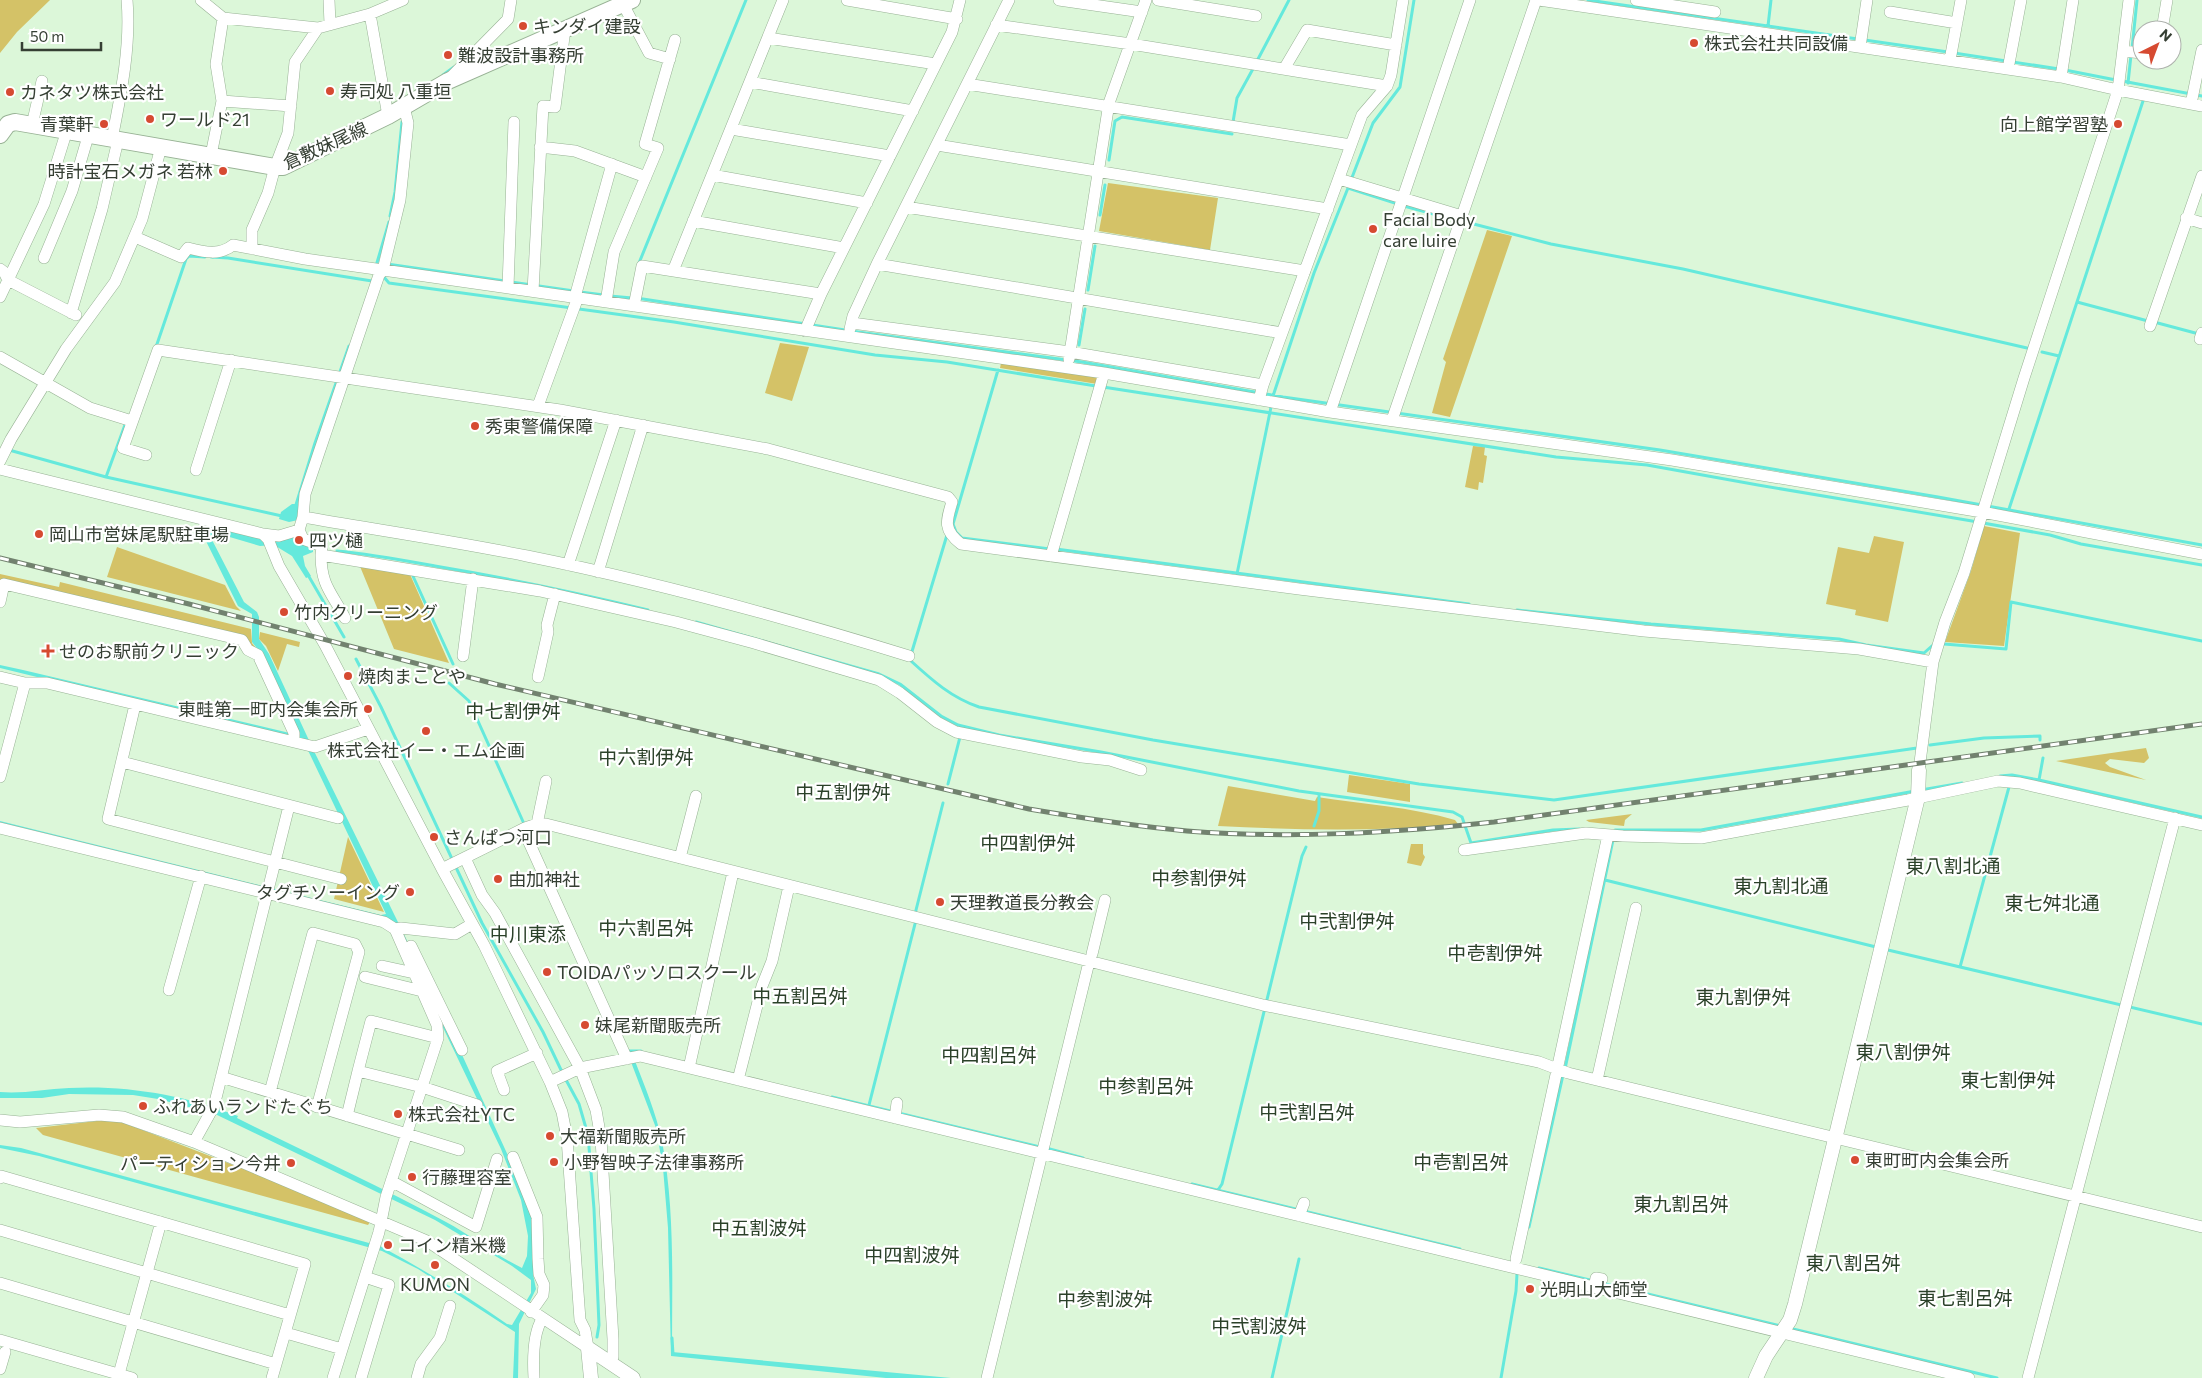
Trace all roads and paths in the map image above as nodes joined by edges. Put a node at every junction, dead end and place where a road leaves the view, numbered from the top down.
1 (127, 0) edge
2 (201, 0) edge
3 (329, 0) edge
4 (403, 0) edge
5 (511, 0) edge
6 (783, 0) edge
7 (847, 0) edge
8 (960, 0) edge
9 (1009, 0) edge
10 (1059, 0) edge
11 (1146, 0) edge
12 (1158, 0) edge
13 (1402, 0) edge
14 (1470, 0) edge
15 (1537, 0) edge
16 (1716, 0) edge
17 (1867, 0) edge
18 (1961, 0) edge
19 (2021, 0) edge
20 (2073, 0) edge
21 (2129, 0) edge
22 (2166, 0) edge
23 (627, 2) edge
24 (1636, 4) edge
25 (1142, 12) junction
26 (1890, 12) dead end
27 (370, 14) junction
28 (1256, 16) dead end
29 (223, 18) junction
30 (1714, 18) junction
31 (957, 19) junction
32 (2163, 20) edge
33 (1957, 23) junction
34 (330, 24) junction
35 (996, 25) junction
36 (318, 28) junction
37 (565, 30) junction
38 (768, 38) junction
39 (675, 40) dead end
40 (1861, 42) junction
41 (1131, 44) junction
42 (1396, 45) junction
43 (2202, 50) edge
44 (2132, 52) edge
45 (1951, 55) junction
46 (670, 59) junction
47 (936, 64) junction
48 (2009, 64) junction
49 (1284, 69) junction
50 (2062, 72) junction
51 (42, 81) dead end
52 (448, 81) junction
53 (750, 82) junction
54 (2119, 83) junction
55 (967, 84) junction
56 (1386, 86) junction
57 (2195, 100) edge
58 (222, 101) junction
59 (291, 106) junction
60 (404, 107) junction
61 (1108, 108) junction
62 (913, 111) junction
63 (388, 116) junction
64 (514, 122) dead end
65 (32, 125) junction
66 (731, 129) junction
67 (67, 130) junction
68 (89, 133) junction
69 (0, 134) edge
70 (115, 139) junction
71 (937, 145) junction
72 (1351, 145) junction
73 (162, 147) junction
74 (540, 147) junction
75 (210, 155) junction
76 (890, 156) junction
77 (612, 164) junction
78 (275, 167) junction
79 (1098, 171) junction
80 (712, 175) junction
81 (2202, 176) edge
82 (646, 177) junction
83 (1346, 181) junction
84 (1401, 202) junction
85 (867, 203) junction
86 (906, 207) junction
87 (1328, 209) junction
88 (2186, 218) junction
89 (1461, 219) junction
90 (693, 221) junction
91 (2202, 223) edge
92 (1088, 235) junction
93 (135, 237) junction
94 (844, 248) junction
95 (252, 249) junction
96 (44, 258) dead end
97 (877, 264) junction
98 (381, 267) junction
99 (0, 269) edge
100 (673, 271) junction
101 (1305, 271) junction
102 (8, 280) junction
103 (508, 283) junction
104 (533, 287) junction
105 (821, 294) junction
106 (0, 297) edge
107 (607, 297) junction
108 (575, 299) junction
109 (1078, 299) junction
110 (635, 301) junction
111 (71, 313) junction
112 (86, 321) junction
113 (2151, 323) dead end
114 (807, 326) junction
115 (850, 330) junction
116 (1282, 333) junction
117 (0, 357) edge
118 (231, 360) junction
119 (1068, 360) junction
120 (1104, 372) junction
121 (340, 377) junction
122 (46, 382) junction
123 (1261, 392) junction
124 (538, 406) junction
125 (1332, 406) junction
126 (1393, 415) junction
127 (129, 420) junction
128 (616, 420) junction
129 (643, 425) junction
130 (4, 453) edge
131 (146, 455) dead end
132 (0, 469) edge
133 (196, 470) dead end
134 (1982, 513) junction
135 (303, 517) junction
136 (294, 530) junction
137 (267, 540) junction
138 (1053, 551) junction
139 (2202, 554) edge
140 (321, 555) junction
141 (568, 565) junction
142 (598, 572) junction
143 (473, 579) junction
144 (2, 584) edge
145 (555, 594) junction
146 (0, 602) edge
147 (345, 618) dead end
148 (463, 656) dead end
149 (908, 656) dead end
150 (1933, 662) junction
151 (0, 677) edge
152 (538, 678) dead end
153 (25, 683) junction
154 (135, 705) junction
155 (368, 729) junction
156 (5, 734) edge
157 (300, 741) junction
158 (122, 762) junction
159 (1919, 766) joint
160 (1141, 770) dead end
161 (0, 777) edge
162 (546, 781) dead end
163 (1918, 793) junction
164 (696, 796) dead end
165 (289, 806) junction
166 (338, 818) dead end
167 (2175, 818) junction
168 (532, 824) junction
169 (2202, 825) edge
170 (0, 828) edge
171 (1612, 835) junction
172 (1464, 850) dead end
173 (681, 855) junction
174 (275, 862) junction
175 (454, 863) junction
176 (733, 872) junction
177 (201, 876) junction
178 (341, 879) dead end
179 (789, 886) junction
180 (268, 890) junction
181 (1106, 900) dead end
182 (1636, 908) dead end
183 (472, 924) junction
184 (399, 929) junction
185 (1090, 958) junction
186 (382, 966) dead end
187 (414, 973) junction
188 (365, 977) dead end
189 (169, 990) dead end
190 (422, 991) junction
191 (443, 1022) junction
192 (438, 1038) junction
193 (462, 1050) dead end
194 (537, 1054) junction
195 (630, 1058) junction
196 (690, 1064) junction
197 (580, 1068) junction
198 (358, 1071) junction
199 (1562, 1071) junction
200 (739, 1076) junction
201 (221, 1077) junction
202 (1598, 1077) junction
203 (559, 1078) junction
204 (422, 1087) junction
205 (504, 1090) dead end
206 (270, 1092) junction
207 (477, 1105) dead end
208 (317, 1107) junction
209 (347, 1116) junction
210 (0, 1120) edge
211 (407, 1134) junction
212 (1837, 1135) junction
213 (194, 1142) junction
214 (459, 1150) dead end
215 (1043, 1150) junction
216 (497, 1158) dead end
217 (513, 1158) dead end
218 (0, 1178) edge
219 (389, 1189) junction
220 (2078, 1194) junction
221 (380, 1220) junction
222 (161, 1222) junction
223 (2202, 1227) edge
224 (0, 1230) edge
225 (1520, 1258) dead end
226 (146, 1273) junction
227 (365, 1277) junction
228 (0, 1283) edge
229 (450, 1306) dead end
230 (531, 1312) junction
231 (290, 1315) junction
232 (542, 1319) junction
233 (580, 1320) junction
234 (133, 1322) junction
235 (1784, 1329) junction
236 (286, 1333) junction
237 (567, 1335) junction
238 (0, 1340) edge
239 (588, 1348) junction
240 (342, 1349) junction
241 (5, 1352) dead end
242 (609, 1363) junction
243 (276, 1364) junction
244 (0, 1369) edge
245 (123, 1377) edge
246 (272, 1378) edge
247 (334, 1378) edge
248 (361, 1378) edge
249 (417, 1378) edge
250 (534, 1378) edge
251 (591, 1378) edge
252 (633, 1378) edge
253 (987, 1378) edge
254 (1756, 1378) edge
255 (1969, 1378) edge
256 (2028, 1378) edge

1 - 70 street
2 - 29 street
3 - 34 street
4 - 27 street
5 - 52 street
6 - 38 street
7 - 31 street
8 - 31 street
9 - 35 street
10 - 25 street
11 - 25 street
12 - 28 street
13 - 42 street
14 - 84 street
15 - 24 street
15 - 89 street
16 - 30 street
17 - 40 street
18 - 33 street
19 - 48 street
20 - 50 street
21 - 44 street
22 - 32 street
23 - 37 main road, 倉敷妹尾線
23 - 46 street
24 - 30 street
25 - 41 street
26 - 33 street
27 - 34 street
27 - 63 street
29 - 36 street
29 - 58 street
30 - 40 street
31 - 47 street
33 - 45 street
34 - 36 street
35 - 41 street
35 - 55 street
36 - 59 street
37 - 52 main road, 倉敷妹尾線
37 - 74 street
38 - 47 street
38 - 53 street
39 - 46 street
40 - 45 street
41 - 49 street
41 - 61 street
42 - 49 street
42 - 56 street
43 - 57 street
44 - 54 street
45 - 48 street
46 - 82 street
47 - 62 street
48 - 50 street
49 - 56 street
50 - 54 street
51 - 65 street
52 - 60 main road, 倉敷妹尾線
53 - 62 street
53 - 66 street
54 - 57 street
54 - 134 street
55 - 61 street
55 - 71 street
56 - 72 street
58 - 59 street
58 - 75 street
59 - 78 street
60 - 63 main road, 倉敷妹尾線
60 - 98 street
61 - 72 street
61 - 79 street
62 - 76 street
63 - 78 main road, 倉敷妹尾線
64 - 103 street
65 - 67 main road, 倉敷妹尾線
65 - 69 main road, 倉敷妹尾線
66 - 76 street
66 - 80 street
67 - 68 main road, 倉敷妹尾線
67 - 102 street
68 - 70 main road, 倉敷妹尾線
68 - 96 street
70 - 73 main road, 倉敷妹尾線
70 - 111 street
71 - 79 street
71 - 86 street
72 - 83 street
73 - 75 main road, 倉敷妹尾線
73 - 93 street
74 - 77 street
74 - 104 street
75 - 78 main road, 倉敷妹尾線
76 - 85 street
77 - 82 street
77 - 108 street
78 - 95 street
79 - 87 street
79 - 92 street
80 - 85 street
80 - 90 street
81 - 88 street
82 - 107 street
83 - 84 street
83 - 87 street
84 - 89 street
84 - 125 street
85 - 94 street
86 - 92 street
86 - 97 street
87 - 101 street
88 - 91 street
88 - 113 street
89 - 126 street
90 - 94 street
90 - 100 street
92 - 101 street
92 - 109 street
93 - 95 street
93 - 112 street
94 - 105 street
95 - 98 street
97 - 109 street
97 - 115 street
98 - 103 street
98 - 121 street
99 - 102 street
100 - 105 street
100 - 110 street
101 - 116 street
102 - 106 street
102 - 111 street
103 - 104 street
104 - 108 street
105 - 114 street
107 - 108 street
107 - 110 street
108 - 124 street
109 - 116 street
109 - 119 street
110 - 114 street
111 - 112 street
112 - 122 street
114 - 115 street
115 - 119 street
116 - 123 street
117 - 122 street
118 - 121 street
118 - 127 street
118 - 133 street
119 - 120 street
119 - 123 street
120 - 123 street
120 - 138 street
121 - 124 street
121 - 135 street
122 - 127 street
122 - 130 street
123 - 125 street
124 - 128 street
125 - 126 street
126 - 134 street
127 - 131 street
128 - 129 street
128 - 141 street
129 - 138 street
129 - 142 street
132 - 137 street
134 - 139 street
134 - 150 street
135 - 136 street
135 - 141 street
136 - 137 street
136 - 140 street
137 - 155 street
138 - 150 street
140 - 143 street
140 - 147 street
141 - 142 street
142 - 149 street
143 - 145 street
143 - 148 street
144 - 146 street
144 - 157 street
145 - 152 street
145 - 160 street
150 - 159 street
151 - 153 street
153 - 154 street
153 - 156 street
154 - 157 street
154 - 158 street
155 - 157 street
155 - 175 street
156 - 161 street
158 - 165 street
158 - 174 street
159 - 163 street
162 - 168 street
163 - 167 street
163 - 171 street
163 - 212 street
164 - 173 street
165 - 166 street
165 - 174 street
167 - 169 street
167 - 220 street
168 - 173 street
168 - 175 street
168 - 195 street
170 - 177 street
171 - 172 street
171 - 199 street
173 - 176 street
174 - 178 street
174 - 180 street
175 - 183 street
175 - 197 street
176 - 179 street
176 - 196 street
177 - 180 street
177 - 189 street
179 - 185 street
179 - 200 street
180 - 184 street
180 - 201 street
181 - 185 street
182 - 202 street
183 - 184 street
183 - 194 street
184 - 187 street
184 - 191 street
185 - 199 street
185 - 215 street
186 - 187 street
187 - 190 street
188 - 190 street
190 - 191 street
191 - 192 street
191 - 193 street
192 - 198 street
192 - 204 street
194 - 203 street
194 - 205 street
195 - 196 street
195 - 197 street
196 - 200 street
197 - 203 street
197 - 242 street
198 - 204 street
198 - 209 street
199 - 202 street
199 - 225 street
200 - 215 street
201 - 206 street
201 - 213 street
202 - 212 street
203 - 233 street
204 - 207 street
204 - 211 street
206 - 208 street
206 - 208 street
208 - 209 street
209 - 211 street
210 - 213 street
211 - 214 street
211 - 219 street
212 - 220 street
212 - 235 street
213 - 221 street
215 - 235 street
215 - 253 street
216 - 219 street
217 - 230 street
218 - 222 street
219 - 221 street
220 - 223 street
220 - 256 street
221 - 227 street
221 - 230 street
222 - 226 street
222 - 231 street
224 - 226 street
226 - 231 street
226 - 234 street
227 - 240 street
227 - 248 street
228 - 234 street
229 - 249 street
230 - 232 street
231 - 236 street
232 - 237 street
232 - 250 street
233 - 237 street
233 - 239 street
234 - 243 street
234 - 245 street
235 - 254 street
235 - 255 street
236 - 240 street
236 - 243 street
237 - 239 street
238 - 245 street
239 - 242 street
239 - 251 street
240 - 247 street
241 - 244 street
242 - 252 street
243 - 246 street

